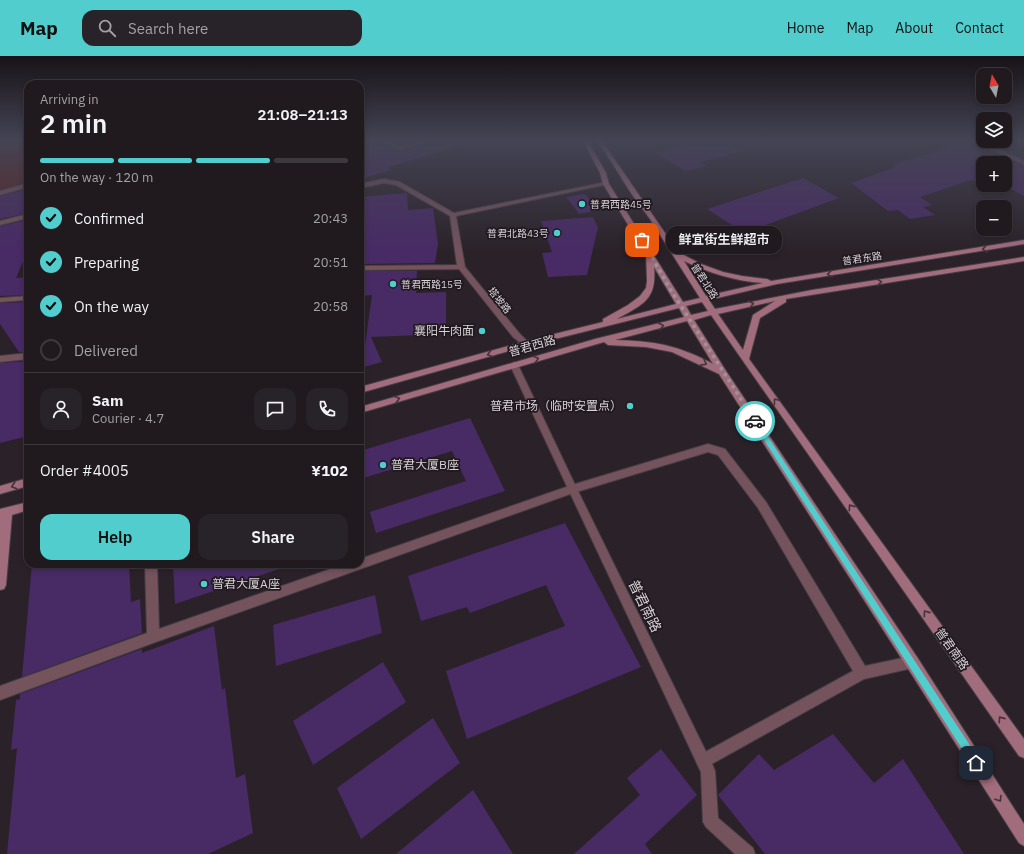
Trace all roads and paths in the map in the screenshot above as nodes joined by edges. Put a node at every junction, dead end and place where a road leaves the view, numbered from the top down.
1 (604, 178) edge
2 (625, 178) edge
3 (606, 184) junction
4 (364, 185) edge
5 (24, 187) edge
6 (0, 193) edge
7 (453, 215) junction
8 (24, 217) edge
9 (0, 223) edge
10 (1024, 242) edge
11 (649, 252) junction
12 (675, 253) junction
13 (1024, 259) edge
14 (461, 267) junction
15 (364, 268) edge
16 (777, 282) junction
17 (788, 296) junction
18 (24, 298) edge
19 (704, 299) junction
20 (0, 300) edge
21 (681, 305) junction
22 (713, 312) junction
23 (690, 318) junction
24 (593, 328) junction
25 (598, 341) junction
26 (526, 344) junction
27 (24, 356) edge
28 (0, 359) edge
29 (745, 359) junction
30 (514, 365) junction
31 (723, 373) junction
32 (364, 389) edge
33 (364, 409) edge
34 (24, 483) edge
35 (572, 489) junction
36 (0, 490) edge
37 (24, 507) edge
38 (3, 513) edge
39 (364, 562) edge
40 (151, 568) edge
41 (348, 568) edge
42 (0, 585) edge
43 (153, 637) junction
44 (912, 662) junction
45 (862, 673) junction
46 (0, 693) edge
47 (1024, 751) edge
48 (703, 761) junction
49 (1024, 838) edge
50 (747, 854) edge

1 - 3 main road
2 - 12 main road, 普君北路
3 - 7 street
3 - 11 main road
4 - 7 street
5 - 6 street
7 - 14 street
8 - 9 street
10 -> 16 main road, 普君东路
11 - 21 main road
11 - 24 main road
12 - 16 main road
12 - 19 main road, 普君北路
17 -> 13 main road
14 - 15 street
14 - 26 street, 塔坡路
16 - 19 main road, 普君东路
22 -> 17 main road
17 - 29 main road
18 - 20 street
19 - 21 main road, 普君西路
19 - 22 main road, 普君北路
21 - 23 main road
21 - 24 main road, 普君西路
22 - 23 main road, 普君西路
22 - 29 main road, 普君南路
25 -> 23 main road, 普君西路
23 - 31 main road
24 - 26 main road, 普君西路
30 -> 25 main road, 普君西路
25 -> 31 main road
26 -> 32 main road, 普君西路
27 - 28 street
47 -> 29 main road, 普君南路
33 -> 30 main road, 普君西路
30 - 35 street, 普君南路
31 - 44 main road
34 -> 36 main road
35 - 39 street
35 - 45 street
35 - 48 street, 普君南路
37 - 38 main road
38 - 42 main road
40 - 43 street
41 - 43 street
43 - 46 street
44 - 45 street
44 -> 49 main road
45 - 48 street
48 - 50 street, 普君南路

